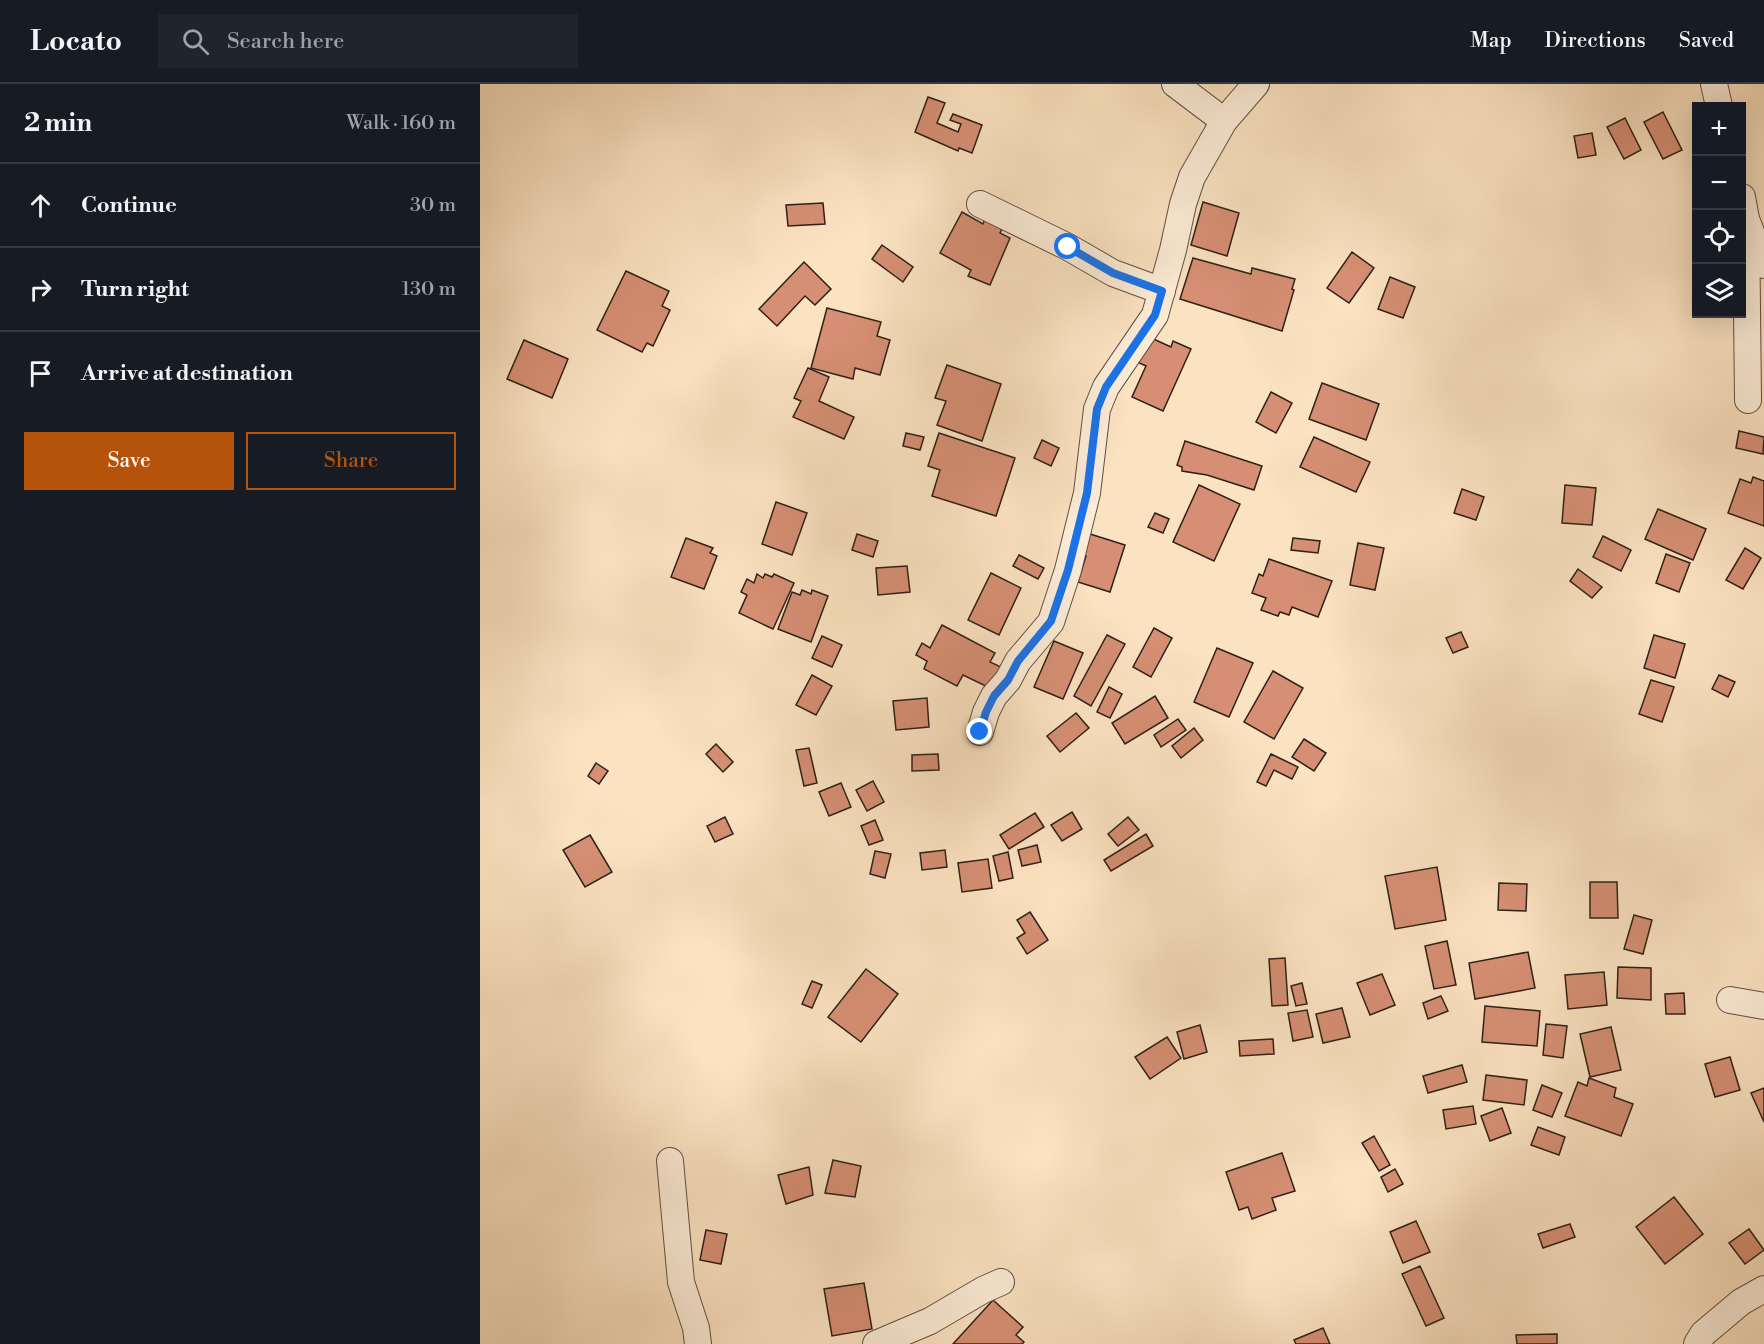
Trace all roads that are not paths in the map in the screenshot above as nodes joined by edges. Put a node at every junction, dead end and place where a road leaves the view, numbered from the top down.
1 (1175, 84) edge
2 (1256, 84) edge
3 (1713, 84) edge
4 (1718, 102) edge
5 (1224, 121) junction
6 (980, 204) dead end
7 (1744, 210) edge
8 (1745, 210) edge
9 (1764, 265) edge
10 (1162, 291) junction
11 (1748, 400) dead end
12 (980, 732) dead end
13 (1730, 1000) dead end
14 (1764, 1006) edge
15 (670, 1161) dead end
16 (1001, 1282) dead end
17 (1764, 1289) edge
18 (698, 1344) edge
19 (876, 1344) edge
20 (1696, 1344) edge

1 - 5 street
2 - 5 street
3 - 4 street
5 - 10 street
6 - 10 street
7 - 11 street
8 - 9 street
10 - 12 street
13 - 14 street
15 - 18 street
16 - 19 street
17 - 20 street

